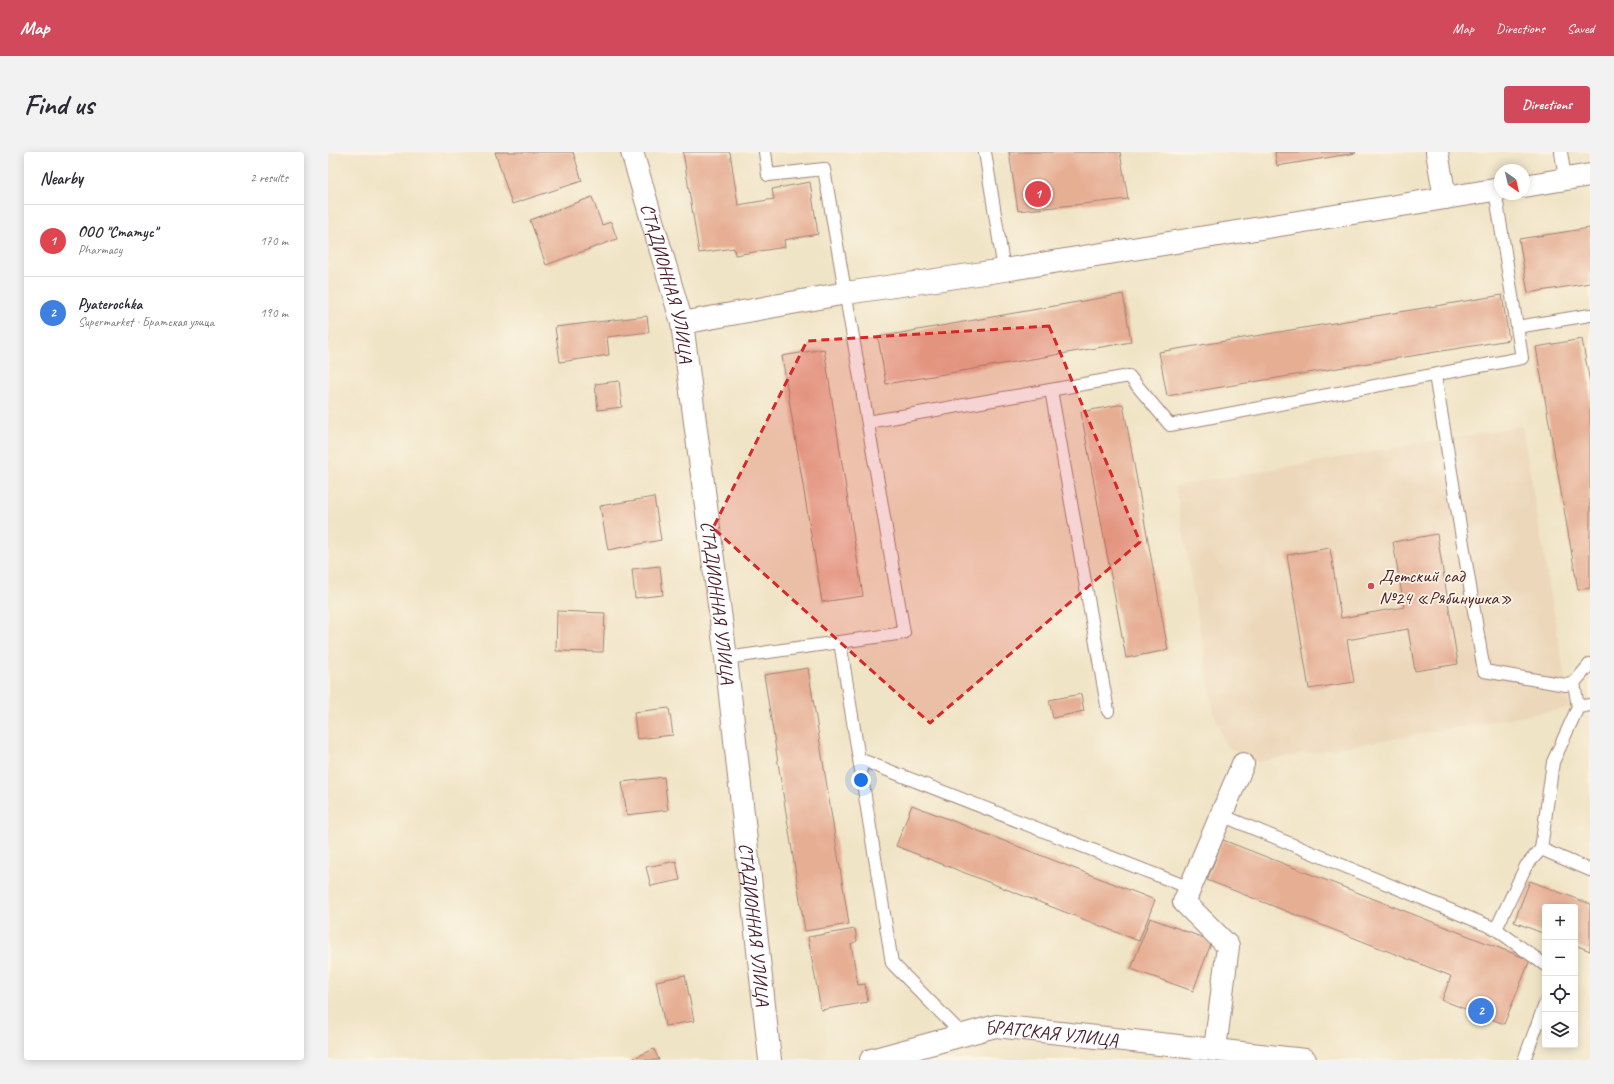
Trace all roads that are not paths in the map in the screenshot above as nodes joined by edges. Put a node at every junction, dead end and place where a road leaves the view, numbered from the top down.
1 (632, 152) edge
2 (765, 152) edge
3 (985, 152) edge
4 (1437, 152) edge
5 (1561, 152) edge
6 (1590, 175) edge
7 (1565, 179) junction
8 (1530, 185) edge
9 (1494, 191) edge
10 (1445, 198) junction
11 (1499, 200) edge
12 (1004, 270) junction
13 (846, 293) junction
14 (1590, 315) edge
15 (682, 322) junction
16 (1517, 328) junction
17 (1435, 374) junction
18 (1051, 390) junction
19 (868, 422) junction
20 (840, 642) junction
21 (726, 658) junction
22 (1590, 664) edge
23 (1574, 683) junction
24 (1590, 705) edge
25 (1578, 707) junction
26 (1108, 711) dead end
27 (859, 759) junction
28 (1243, 764) dead end
29 (1221, 815) junction
30 (1541, 849) junction
31 (1590, 870) edge
32 (1190, 888) junction
33 (1496, 929) junction
34 (1542, 964) edge
35 (1542, 1012) edge
36 (963, 1035) junction
37 (1215, 1049) junction
38 (908, 1055) edge
39 (770, 1060) edge
40 (871, 1060) edge
41 (1306, 1060) edge
42 (1524, 1060) edge

1 - 15 street, СТАДИОННАЯ УЛИЦА
2 - 13 lane
3 - 12 lane
4 - 10 street
5 - 7 lane
6 - 7 street
7 - 8 street
9 - 10 street
10 - 12 street
11 - 16 lane
12 - 13 street
13 - 15 street
13 - 19 lane
14 - 16 lane
15 - 21 street, СТАДИОННАЯ УЛИЦА
16 - 17 lane
17 - 18 lane
17 - 23 lane
18 - 19 lane
18 - 26 lane
19 - 20 lane
20 - 21 lane
20 - 27 lane
21 - 39 street, СТАДИОННАЯ УЛИЦА
22 - 23 lane
23 - 25 lane
24 - 25 lane
25 - 30 lane
27 - 32 lane
27 - 36 lane
28 - 29 street
29 - 32 street
29 - 33 lane
30 - 31 lane
30 - 33 lane
32 - 37 street
33 - 34 lane
35 - 42 lane
36 - 37 street, БРАТСКАЯ УЛИЦА
36 - 38 street, БРАТСКАЯ УЛИЦА
37 - 41 street, БРАТСКАЯ УЛИЦА
38 - 40 street, БРАТСКАЯ УЛИЦА

